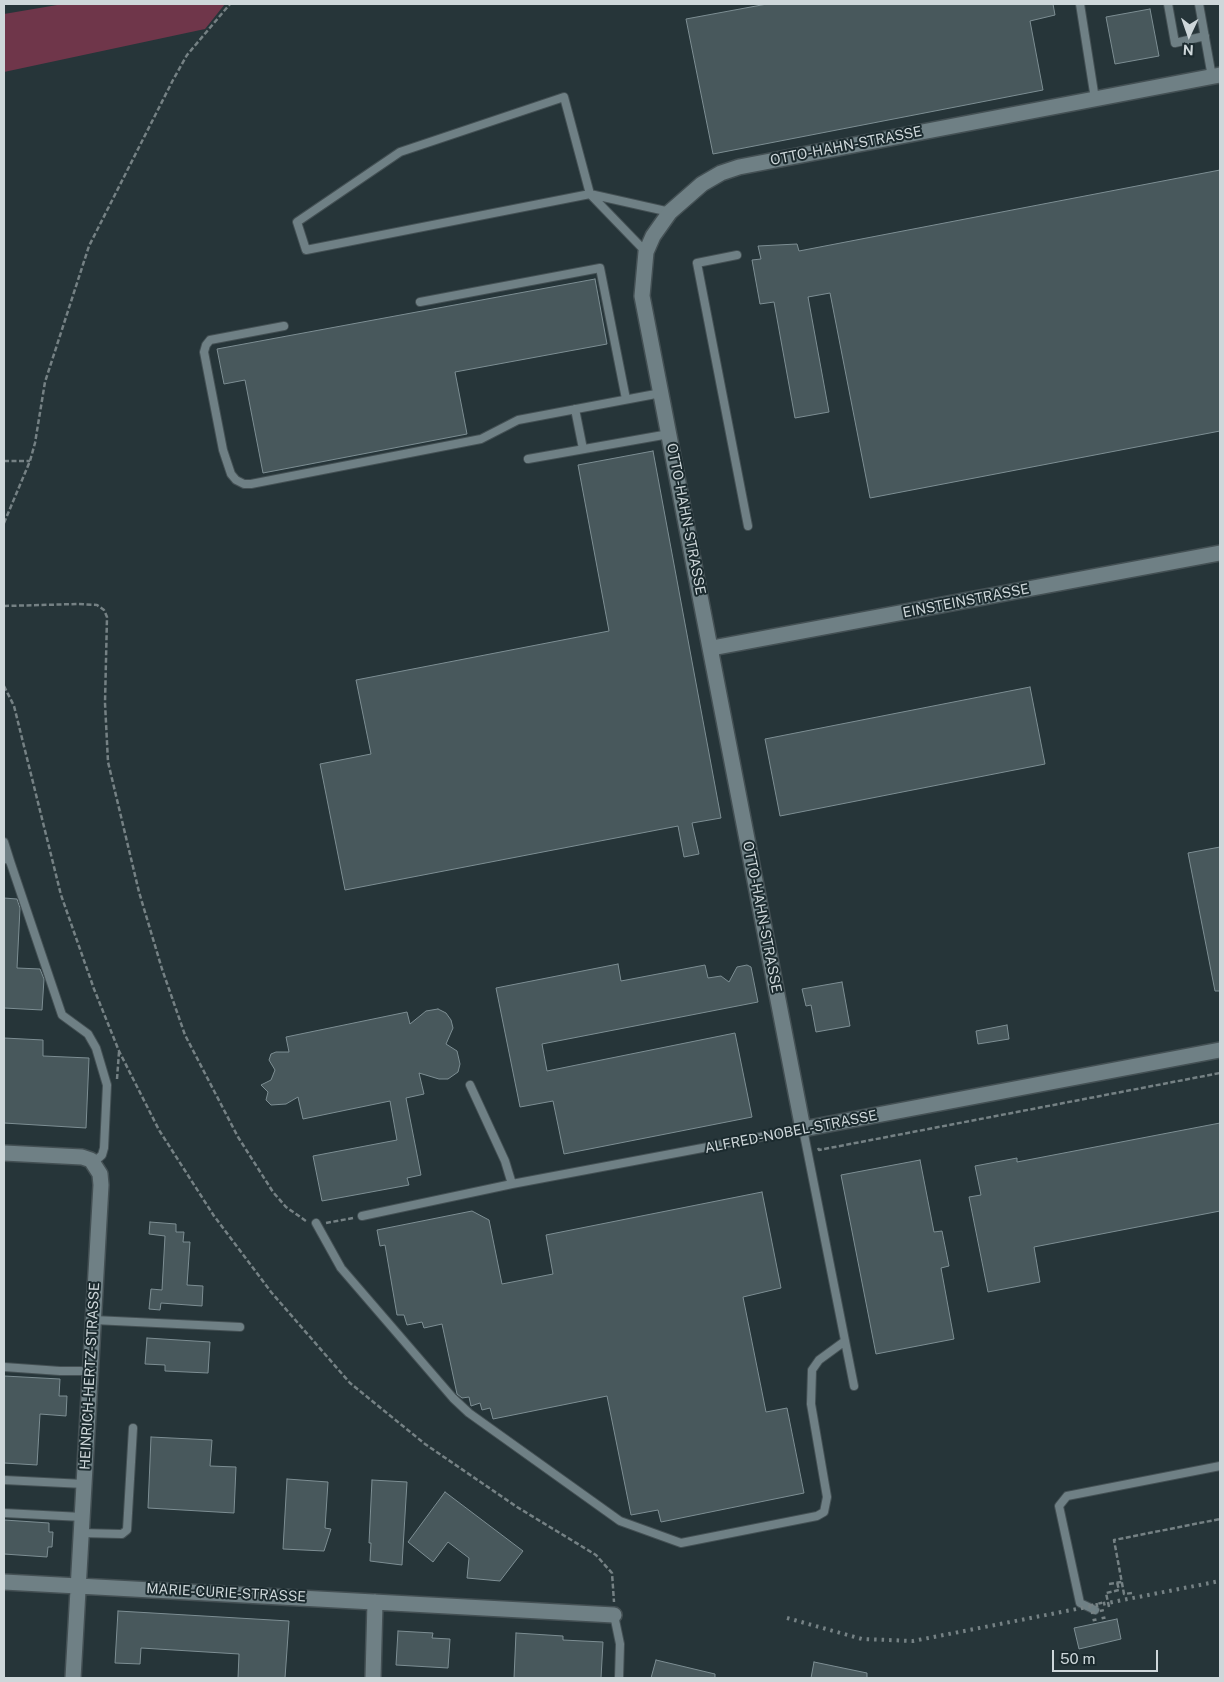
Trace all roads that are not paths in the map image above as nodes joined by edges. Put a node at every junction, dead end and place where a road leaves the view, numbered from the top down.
1 (1080, 4) edge
2 (1168, 4) edge
3 (1198, 4) edge
4 (1205, 36) junction
5 (1216, 76) edge
6 (1095, 99) junction
7 (590, 194) junction
8 (670, 212) junction
9 (646, 252) junction
10 (737, 255) dead end
11 (420, 302) dead end
12 (284, 326) dead end
13 (661, 393) junction
14 (626, 399) junction
15 (575, 409) junction
16 (669, 434) junction
17 (583, 449) junction
18 (528, 459) dead end
19 (748, 526) dead end
20 (1220, 553) edge
21 (712, 648) junction
22 (4, 842) edge
23 (7, 860) edge
24 (1220, 1050) edge
25 (470, 1085) dead end
26 (803, 1129) junction
27 (4, 1153) edge
28 (95, 1165) junction
29 (512, 1184) junction
30 (362, 1216) road end
31 (316, 1223) road end
32 (94, 1320) junction
33 (240, 1326) dead end
34 (845, 1341) junction
35 (4, 1367) edge
36 (91, 1371) junction
37 (854, 1386) dead end
38 (133, 1428) dead end
39 (1220, 1466) edge
40 (4, 1480) edge
41 (84, 1484) junction
42 (4, 1514) edge
43 (82, 1517) junction
44 (81, 1533) junction
45 (4, 1582) edge
46 (78, 1585) junction
47 (375, 1602) junction
48 (1095, 1610) dead end
49 (614, 1615) joint
50 (73, 1678) edge
51 (372, 1678) edge
52 (619, 1678) edge

1 - 6 lane
2 - 4 lane
3 - 4 lane, OTTO-HAHN-STRASSE
4 - 5 lane, OTTO-HAHN-STRASSE
5 - 6 street, OTTO-HAHN-STRASSE
6 - 8 street, OTTO-HAHN-STRASSE
7 - 7 lane
7 - 8 lane
7 - 9 lane
8 - 9 street, OTTO-HAHN-STRASSE
9 - 13 street, OTTO-HAHN-STRASSE
10 - 19 lane
11 - 14 lane
12 - 15 lane
13 - 14 lane
13 - 16 street, OTTO-HAHN-STRASSE
14 - 15 lane
15 - 17 lane
16 - 17 lane
16 - 21 street, OTTO-HAHN-STRASSE
17 - 18 lane
20 - 21 street, EINSTEINSTRASSE
21 - 26 street, OTTO-HAHN-STRASSE
22 - 23 lane
23 - 28 lane
24 - 26 street, ALFRED-NOBEL-STRASSE
25 - 29 lane
26 - 29 lane, ALFRED-NOBEL-STRASSE
26 - 34 lane, OTTO-HAHN-STRASSE
27 - 28 street
28 - 32 street, HEINRICH-HERTZ-STRASSE
29 - 30 lane, ALFRED-NOBEL-STRASSE
31 - 34 lane
32 - 33 lane
32 - 36 street, HEINRICH-HERTZ-STRASSE
34 - 37 lane, OTTO-HAHN-STRASSE
35 - 36 lane
36 - 41 street, HEINRICH-HERTZ-STRASSE
38 - 44 lane
39 - 48 lane
40 - 41 lane
41 - 43 street, HEINRICH-HERTZ-STRASSE
42 - 43 lane
43 - 44 street, HEINRICH-HERTZ-STRASSE
44 - 46 street, HEINRICH-HERTZ-STRASSE
45 - 46 street
46 - 47 street, MARIE-CURIE-STRASSE
46 - 50 street, HEINRICH-HERTZ-STRASSE
47 - 49 street, MARIE-CURIE-STRASSE
47 - 51 street
49 - 52 lane

